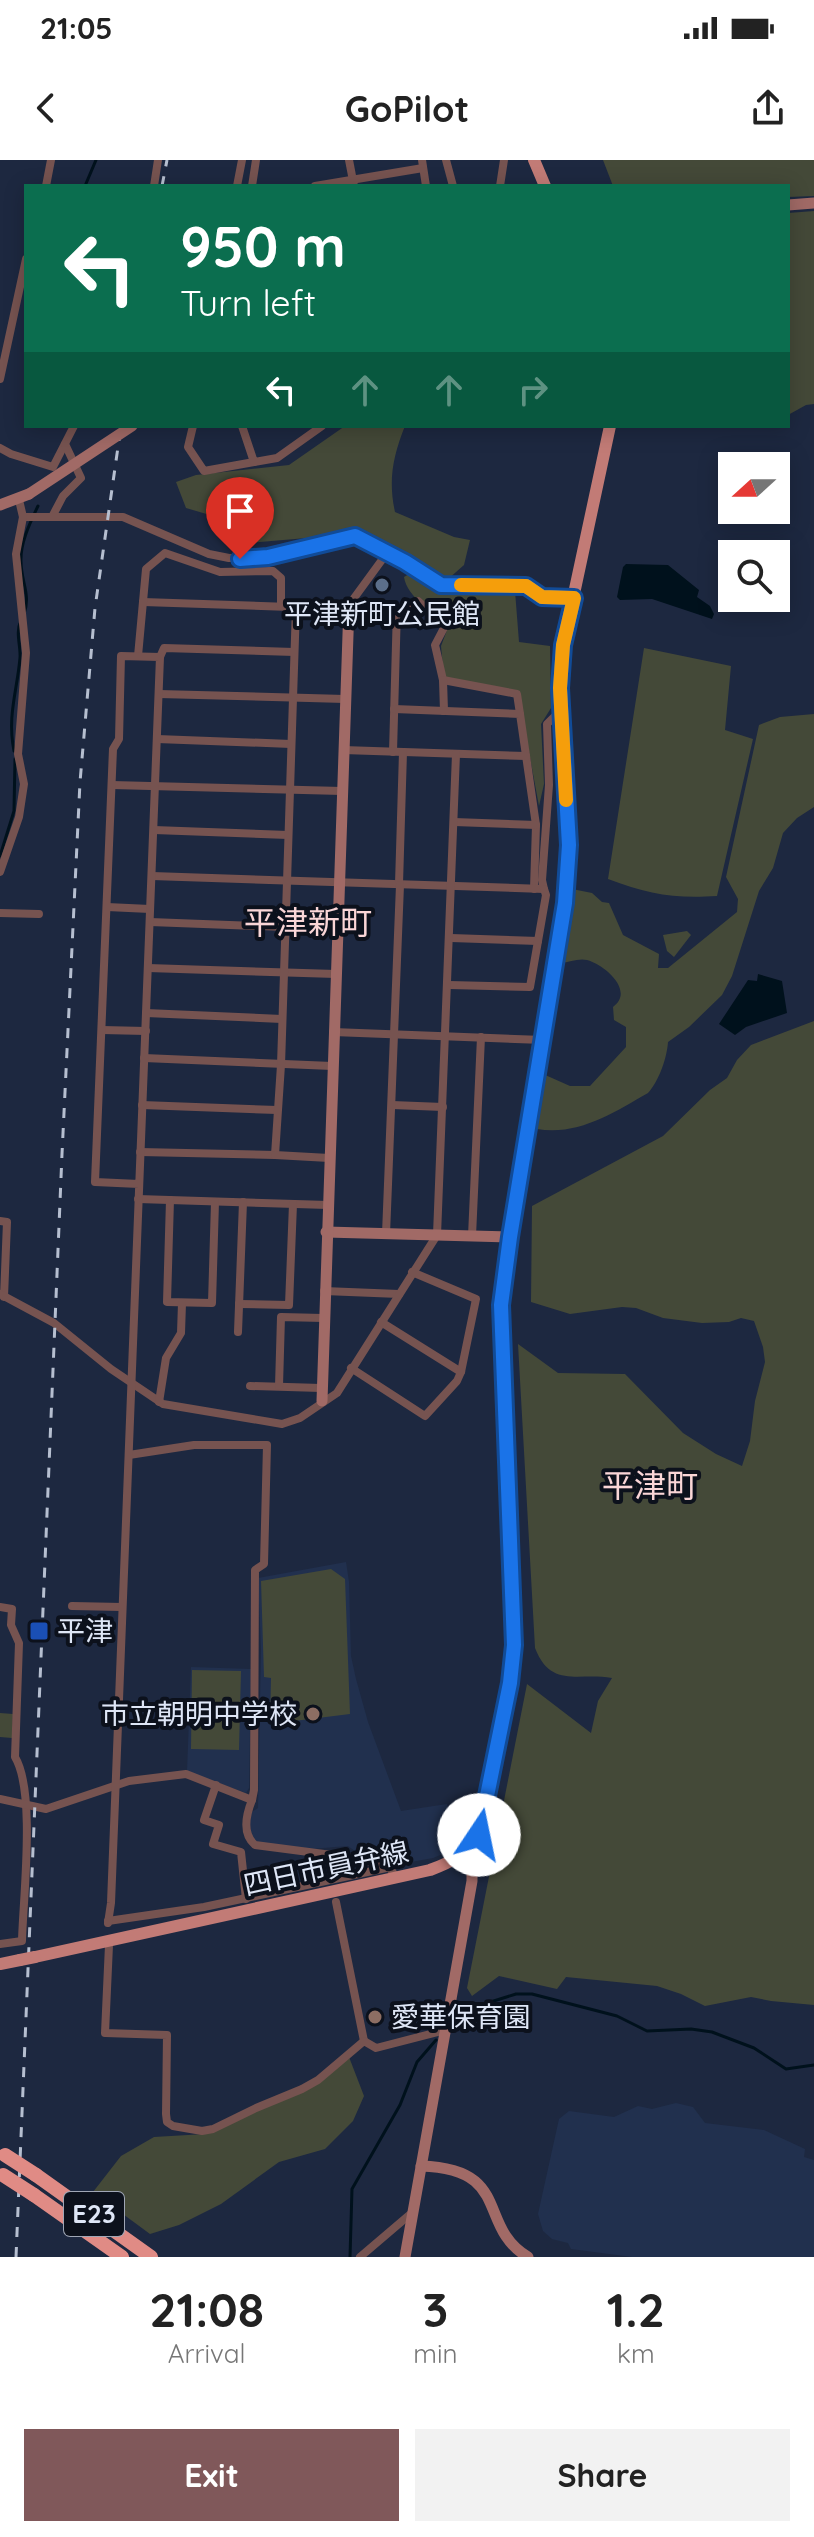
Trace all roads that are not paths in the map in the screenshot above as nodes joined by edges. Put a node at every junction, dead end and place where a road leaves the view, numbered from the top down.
1 (51, 160) edge
2 (158, 160) edge
3 (242, 160) edge
4 (256, 160) edge
5 (349, 160) edge
6 (446, 160) edge
7 (504, 160) edge
8 (534, 160) edge
9 (423, 164) edge
10 (354, 183) edge
11 (46, 184) edge
12 (154, 184) edge
13 (237, 184) edge
14 (252, 184) edge
15 (426, 184) edge
16 (452, 184) edge
17 (500, 184) edge
18 (544, 184) edge
19 (814, 203) edge
20 (790, 205) edge
21 (24, 268) edge
22 (0, 379) edge
23 (73, 428) edge
24 (129, 428) edge
25 (193, 428) edge
26 (243, 428) edge
27 (319, 428) edge
28 (610, 428) edge
29 (65, 444) junction
30 (0, 448) edge
31 (254, 462) junction
32 (24, 497) junction
33 (0, 505) edge
34 (53, 515) junction
35 (26, 516) junction
36 (387, 553) junction
37 (574, 598) junction
38 (143, 602) junction
39 (281, 606) junction
40 (296, 607) junction
41 (349, 607) junction
42 (397, 608) junction
43 (294, 652) junction
44 (138, 656) junction
45 (160, 657) junction
46 (443, 680) junction
47 (159, 694) junction
48 (292, 698) junction
49 (345, 699) junction
50 (394, 709) junction
51 (444, 711) junction
52 (560, 711) junction
53 (520, 714) junction
54 (157, 739) junction
55 (291, 744) junction
56 (343, 750) junction
57 (393, 752) junction
58 (403, 752) junction
59 (456, 754) junction
60 (526, 756) junction
61 (112, 785) junction
62 (156, 785) junction
63 (290, 789) junction
64 (342, 791) junction
65 (454, 822) junction
66 (536, 825) junction
67 (154, 830) junction
68 (288, 835) junction
69 (0, 872) edge
70 (152, 876) junction
71 (286, 881) junction
72 (339, 882) junction
73 (400, 884) junction
74 (452, 886) junction
75 (534, 889) junction
76 (544, 889) junction
77 (107, 907) junction
78 (150, 909) junction
79 (0, 913) edge
80 (39, 914) dead end
81 (150, 922) junction
82 (285, 927) junction
83 (451, 938) junction
84 (538, 941) junction
85 (148, 968) junction
86 (284, 973) junction
87 (336, 974) junction
88 (449, 985) junction
89 (146, 1013) junction
90 (282, 1019) junction
91 (102, 1030) junction
92 (146, 1031) junction
93 (333, 1032) junction
94 (395, 1034) junction
95 (446, 1036) junction
96 (481, 1037) junction
97 (543, 1040) junction
98 (144, 1058) junction
99 (281, 1065) junction
100 (332, 1066) junction
101 (142, 1105) junction
102 (392, 1105) junction
103 (443, 1107) junction
104 (277, 1110) junction
105 (140, 1152) junction
106 (275, 1155) junction
107 (329, 1158) junction
108 (139, 1184) junction
109 (138, 1199) junction
110 (170, 1200) junction
111 (215, 1202) junction
112 (243, 1202) junction
113 (293, 1204) junction
114 (328, 1205) junction
115 (0, 1221) edge
116 (326, 1232) junction
117 (386, 1234) junction
118 (437, 1235) junction
119 (472, 1236) junction
120 (510, 1237) junction
121 (412, 1272) junction
122 (324, 1291) junction
123 (399, 1294) junction
124 (2, 1295) edge
125 (182, 1303) junction
126 (239, 1304) junction
127 (323, 1318) junction
128 (381, 1322) junction
129 (238, 1332) dead end
130 (351, 1368) junction
131 (461, 1372) junction
132 (131, 1381) junction
133 (250, 1386) dead end
134 (279, 1386) junction
135 (321, 1388) junction
136 (322, 1401) junction
137 (159, 1402) junction
138 (129, 1455) junction
139 (72, 1606) dead end
140 (0, 1607) edge
141 (122, 1607) junction
142 (216, 1785) junction
143 (114, 1787) junction
144 (0, 1799) edge
145 (252, 1800) junction
146 (25, 1805) junction
147 (464, 1854) junction
148 (393, 1872) junction
149 (246, 1899) junction
150 (336, 1902) dead end
151 (0, 1944) edge
152 (109, 1945) dead end
153 (0, 1964) edge
154 (446, 2030) junction
155 (364, 2041) junction
156 (3, 2154) edge
157 (421, 2166) junction
158 (2, 2174) edge
159 (414, 2211) junction
160 (122, 2257) edge
161 (151, 2257) edge
162 (360, 2257) edge
163 (405, 2257) edge
164 (528, 2257) edge

1 - 11 street
2 - 12 street
3 - 13 street
4 - 14 street
5 - 10 street
6 - 16 street
7 - 17 street
8 - 18 main road
9 - 10 street
9 - 15 street
19 - 20 street
21 - 22 street
23 - 29 street
24 - 32 street, bridge
25 - 31 street
26 - 31 street
27 - 31 street
28 - 37 main road
29 - 30 street
29 - 34 street
32 - 33 street
32 - 35 street
34 - 35 street
34 - 36 street
35 - 69 street
36 - 37 street
36 - 41 street
37 - 52 main road
38 - 39 street
38 - 39 street
38 - 44 street
39 - 40 street
40 - 41 street
40 - 43 street
41 - 42 street
41 - 49 street
42 - 46 street
42 - 50 street
43 - 45 street
43 - 48 street
44 - 45 street
44 - 61 street
45 - 47 street
46 - 51 street
46 - 53 street
47 - 48 street
47 - 54 street
48 - 49 street
48 - 55 street
49 - 56 street
50 - 51 street
50 - 57 street
51 - 53 street
52 - 76 street
52 - 97 main road
53 - 60 street
54 - 55 street
54 - 62 street
55 - 63 street
56 - 57 street
56 - 64 street
57 - 58 street
58 - 59 street
58 - 73 street
59 - 60 street
59 - 65 street
60 - 66 street
61 - 62 street
61 - 77 street
62 - 63 street
62 - 67 street
63 - 64 street
63 - 68 street
64 - 72 street
65 - 66 street
65 - 74 street
66 - 75 street
67 - 68 street
67 - 70 street
68 - 71 street
70 - 71 street
70 - 78 street
71 - 72 street
71 - 82 street
72 - 73 street
72 - 87 street
73 - 74 street
73 - 94 street
74 - 75 street
74 - 83 street
75 - 76 street
76 - 84 street
77 - 78 street
77 - 91 street
78 - 81 street
79 - 80 street
81 - 82 street
81 - 85 street
82 - 86 street
83 - 84 street
83 - 88 street
84 - 88 street
85 - 86 street
85 - 89 street
86 - 87 street
86 - 90 street
87 - 93 street
88 - 95 street
89 - 90 street
89 - 92 street
90 - 99 street
91 - 92 street
91 - 108 street
92 - 98 street
93 - 94 street
93 - 100 street
94 - 95 street
94 - 102 street
95 - 96 street
95 - 103 street
96 - 97 street
96 - 119 street
97 - 120 main road
98 - 99 street
98 - 101 street
99 - 100 street
99 - 104 street
100 - 107 street
101 - 104 street
101 - 105 street
102 - 103 street
102 - 117 street
103 - 118 street
104 - 106 street
105 - 106 street
105 - 108 street
106 - 107 street
107 - 114 street
108 - 109 street
109 - 110 street
109 - 132 street
110 - 111 street
110 - 125 street
111 - 112 street
111 - 125 street
112 - 113 street
112 - 126 street
113 - 114 street
113 - 126 street
114 - 116 street
115 - 124 street
116 - 117 street
116 - 122 street
117 - 118 street
118 - 119 street
118 - 121 street
119 - 120 street
120 - 147 main road
121 - 123 street
121 - 131 street
122 - 123 street
122 - 127 street
123 - 128 street
124 - 132 street
125 - 137 street
126 - 129 street
127 - 134 street
127 - 135 street
128 - 130 street
128 - 131 street
130 - 131 street
130 - 136 street
132 - 137 street
132 - 138 street
133 - 134 street
134 - 135 street
135 - 136 street
136 - 137 street
138 - 141 street
138 - 145 street
139 - 141 street
140 - 146 street
141 - 143 street
142 - 143 street
142 - 145 street
142 - 149 street
143 - 146 street
143 - 149 street
144 - 146 street
145 - 148 street
146 - 151 street
147 - 148 main road, 四日市員弁線
147 - 154 street
148 - 149 street
148 - 153 main road, 四日市員弁線, bridge
150 - 155 street
152 - 155 street
154 - 155 street
154 - 157 street
156 - 161 highway, E23, bridge
157 - 159 street
157 - 164 street
158 - 160 highway, E23, bridge
159 - 162 street
159 - 163 street

